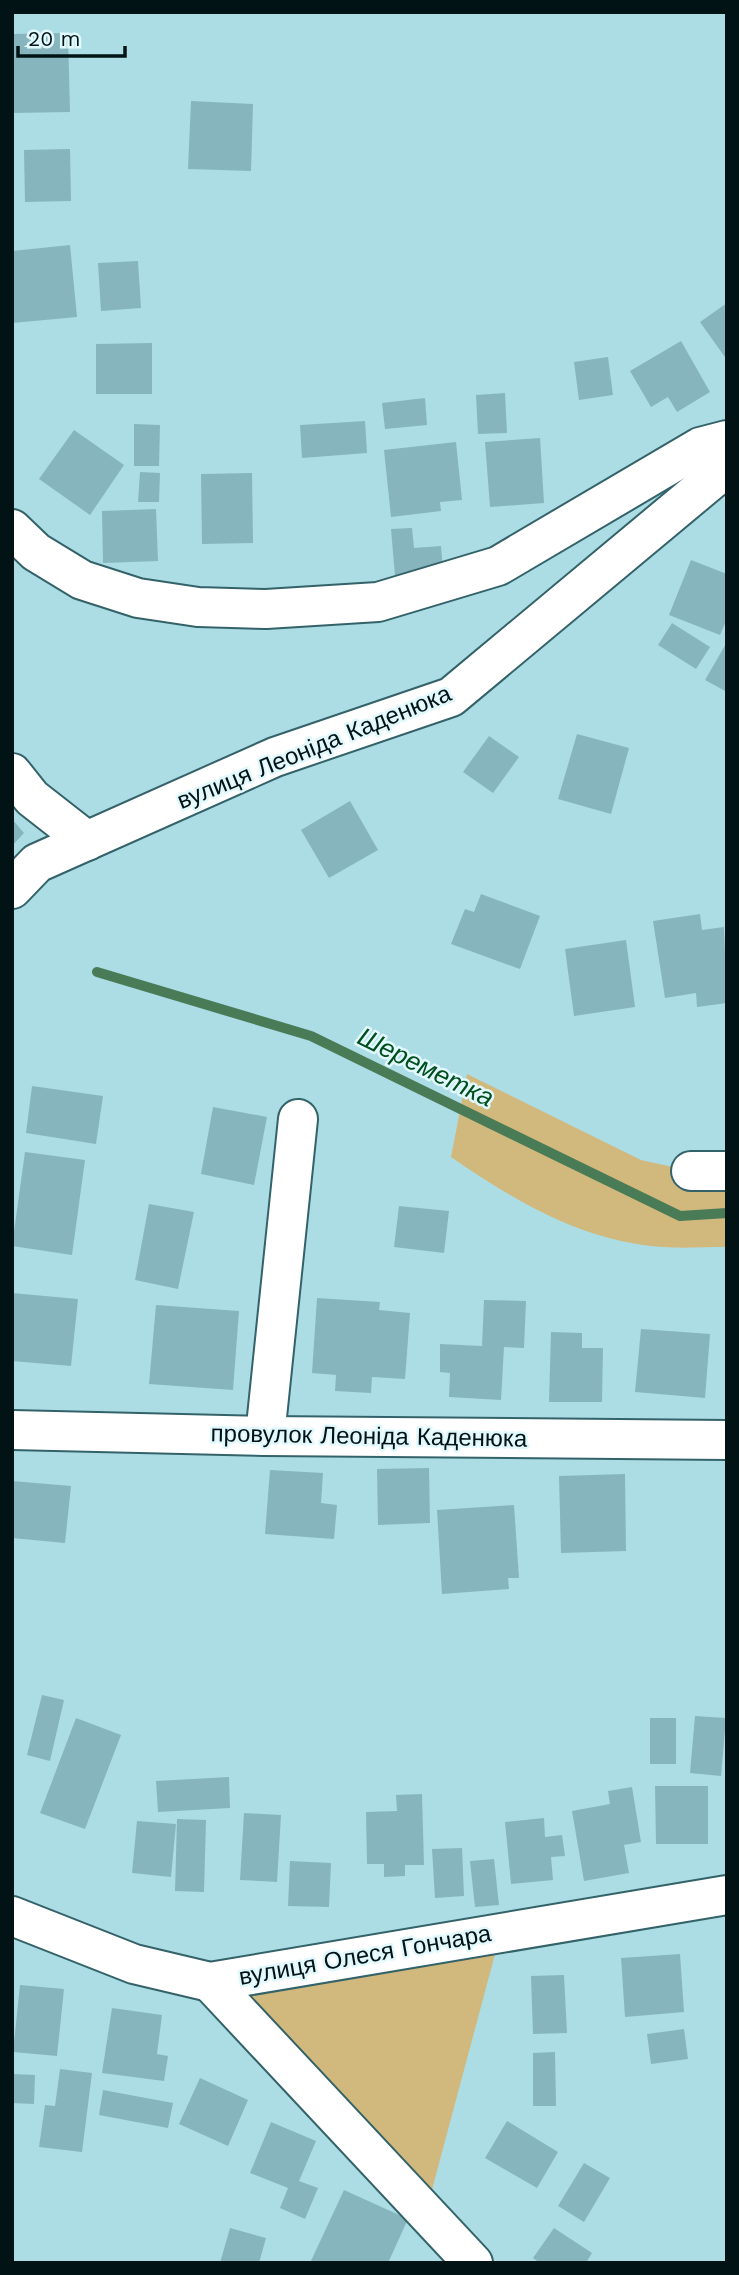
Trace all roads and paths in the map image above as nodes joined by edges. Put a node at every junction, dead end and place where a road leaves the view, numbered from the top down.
1 (727, 440) edge
2 (727, 467) edge
3 (12, 529) edge
4 (12, 773) edge
5 (87, 841) junction
6 (12, 889) edge
7 (298, 1119) dead end
8 (12, 1430) edge
9 (265, 1436) junction
10 (727, 1440) edge
11 (727, 1895) edge
12 (12, 1916) edge
13 (210, 1982) junction
14 (473, 2263) edge

1 - 3 street
2 - 5 street, вулиця Леоніда Каденюка
4 - 5 street
5 - 6 street, вулиця Леоніда Каденюка
7 - 9 street
8 - 9 street, провулок Леоніда Каденюка
9 - 10 street, провулок Леоніда Каденюка
11 - 13 street, вулиця Олеся Гончара
12 - 13 street, вулиця Олеся Гончара
13 - 14 street

